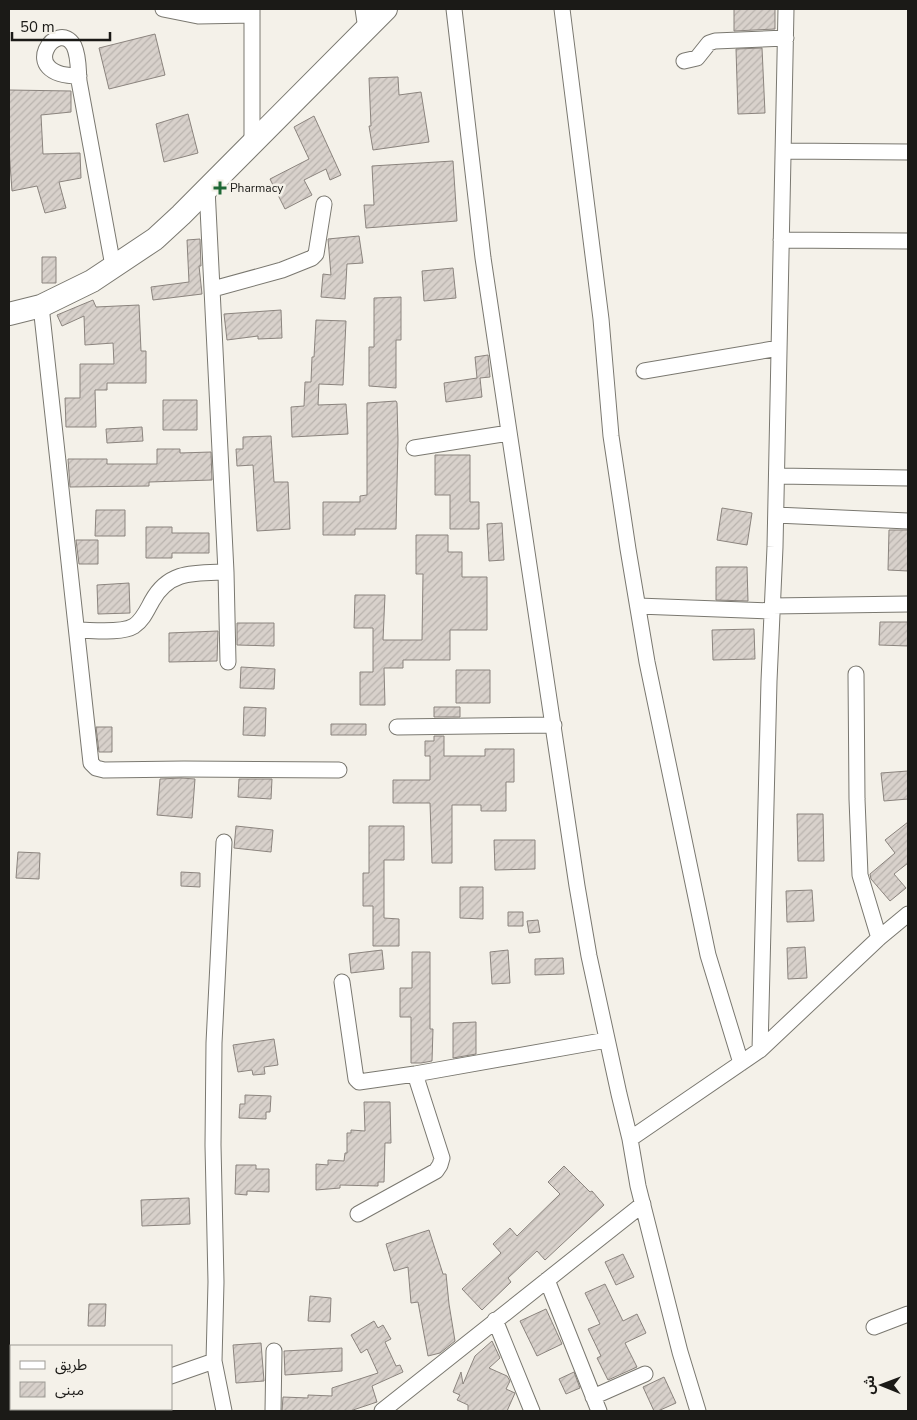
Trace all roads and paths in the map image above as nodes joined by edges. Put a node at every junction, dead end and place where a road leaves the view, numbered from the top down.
1 (163, 9) edge
2 (386, 9) edge
3 (454, 9) edge
4 (562, 9) edge
5 (786, 9) edge
6 (252, 12) edge
7 (364, 19) edge
8 (786, 38) junction
9 (684, 61) dead end
10 (79, 76) dead end
11 (252, 143) junction
12 (783, 151) junction
13 (908, 152) edge
14 (207, 188) junction
15 (324, 204) dead end
16 (782, 240) junction
17 (908, 241) edge
18 (113, 266) junction
19 (212, 288) junction
20 (40, 306) junction
21 (9, 314) edge
22 (779, 348) junction
23 (644, 371) dead end
24 (509, 433) junction
25 (414, 448) dead end
26 (777, 476) junction
27 (908, 478) edge
28 (776, 515) junction
29 (908, 521) edge
30 (226, 572) junction
31 (908, 604) edge
32 (638, 606) junction
33 (772, 609) junction
34 (77, 630) junction
35 (228, 662) dead end
36 (856, 674) dead end
37 (554, 725) junction
38 (397, 727) dead end
39 (339, 770) dead end
40 (224, 842) dead end
41 (908, 914) edge
42 (879, 938) junction
43 (342, 982) dead end
44 (607, 1040) junction
45 (760, 1050) junction
46 (741, 1062) junction
47 (415, 1074) junction
48 (630, 1139) junction
49 (643, 1204) junction
50 (358, 1214) dead end
51 (547, 1280) junction
52 (908, 1314) edge
53 (495, 1320) junction
54 (874, 1327) dead end
55 (274, 1351) dead end
56 (214, 1361) junction
57 (645, 1374) dead end
58 (172, 1376) edge
59 (596, 1404) edge
60 (224, 1411) edge
61 (273, 1411) edge
62 (382, 1411) edge
63 (532, 1411) edge
64 (698, 1411) edge

1 - 6 street
2 - 7 main road
3 - 24 street
4 - 32 street
5 - 8 street
6 - 11 street
7 - 11 main road
8 - 9 street
8 - 12 street
10 - 18 street
11 - 14 main road
12 - 13 street
12 - 16 street
14 - 18 main road
14 - 19 street
15 - 19 street
16 - 17 street
16 - 22 street
18 - 20 main road
19 - 30 street
20 - 21 main road
20 - 34 street
22 - 23 street
22 - 26 street
24 - 25 street
24 - 37 street
26 - 27 street
26 - 28 street
28 - 29 street
28 - 33 street
30 - 34 street
30 - 35 street
31 - 33 street
32 - 33 street
32 - 46 street
33 - 45 street
34 - 39 street
36 - 42 street
37 - 38 street
37 - 44 street
40 - 56 street
41 - 42 street
42 - 45 street
43 - 47 street
44 - 47 street
44 - 48 street
45 - 46 street
46 - 48 street
47 - 50 street
48 - 49 street
49 - 51 street
49 - 64 street
51 - 53 street
51 - 59 street
52 - 54 street
53 - 62 street
53 - 63 street
55 - 61 street
56 - 58 street
56 - 60 street
57 - 59 street

